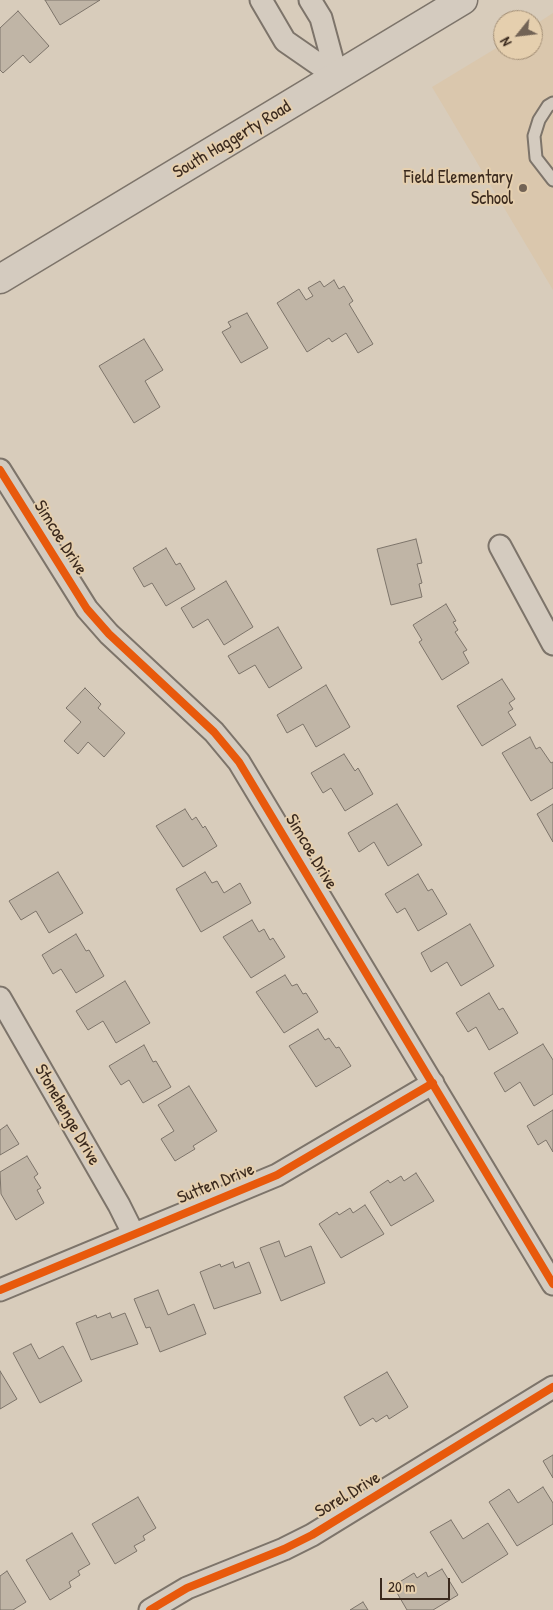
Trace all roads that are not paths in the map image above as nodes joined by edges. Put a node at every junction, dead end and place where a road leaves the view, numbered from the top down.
1 (261, 0) edge
2 (310, 0) edge
3 (463, 0) edge
4 (337, 76) junction
5 (553, 103) edge
6 (553, 180) edge
7 (0, 280) edge
8 (0, 470) edge
9 (500, 546) dead end
10 (553, 644) edge
11 (0, 998) edge
12 (433, 1083) junction
13 (133, 1233) junction
14 (553, 1284) edge
15 (0, 1290) edge
16 (553, 1387) edge
17 (150, 1610) edge

1 - 4 street
2 - 4 street
3 - 4 main road, South Haggerty Road
4 - 7 main road, South Haggerty Road
5 - 6 lane
8 - 12 street, Simcoe Drive
9 - 10 street
11 - 13 street, Stonehenge Drive
12 - 13 street, Sutten Drive
12 - 14 street, Simcoe Drive
13 - 15 street, Sutten Drive
16 - 17 street, Sorel Drive

